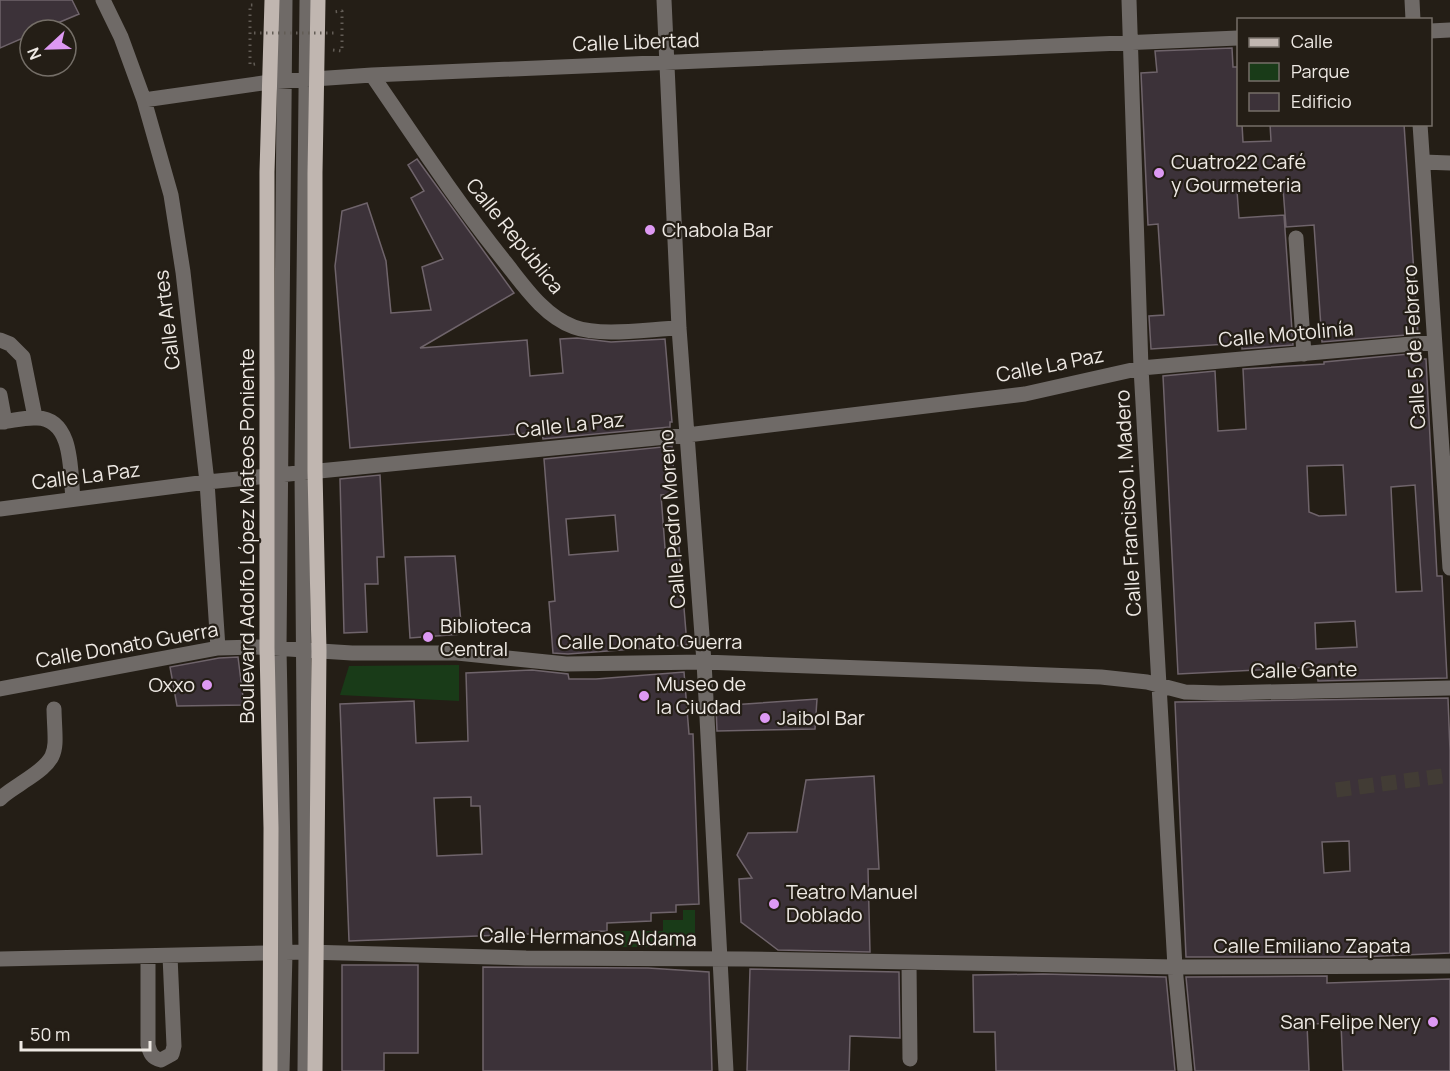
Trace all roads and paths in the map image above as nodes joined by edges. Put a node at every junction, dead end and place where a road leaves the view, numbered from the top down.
1 (103, 0) edge
2 (272, 0) edge
3 (285, 0) edge
4 (664, 0) edge
5 (1129, 0) edge
6 (1412, 0) edge
7 (318, 1) edge
8 (250, 5) dead end
9 (342, 11) dead end
10 (1413, 18) edge
11 (1450, 30) edge
12 (1432, 31) edge
13 (342, 33) junction
14 (252, 34) junction
15 (1237, 38) edge
16 (1131, 42) junction
17 (342, 51) dead end
18 (668, 62) junction
19 (250, 64) dead end
20 (372, 75) junction
21 (312, 79) junction
22 (277, 81) junction
23 (144, 100) junction
24 (1420, 126) edge
25 (1423, 162) junction
26 (1450, 163) edge
27 (1296, 238) dead end
28 (679, 328) junction
29 (0, 340) edge
30 (1434, 342) junction
31 (1304, 354) junction
32 (1141, 368) junction
33 (0, 395) edge
34 (35, 417) junction
35 (1444, 418) edge
36 (3, 422) edge
37 (687, 435) junction
38 (308, 472) junction
39 (275, 476) junction
40 (207, 482) junction
41 (73, 499) junction
42 (0, 509) edge
43 (1450, 568) edge
44 (218, 648) junction
45 (273, 648) junction
46 (311, 651) junction
47 (704, 662) junction
48 (1160, 687) junction
49 (1450, 688) edge
50 (0, 689) edge
51 (54, 709) dead end
52 (0, 800) edge
53 (311, 952) junction
54 (269, 953) junction
55 (285, 953) junction
56 (148, 956) junction
57 (170, 956) junction
58 (0, 959) edge
59 (720, 960) junction
60 (909, 963) junction
61 (1450, 966) edge
62 (1175, 968) junction
63 (910, 1059) dead end
64 (270, 1071) edge
65 (282, 1071) edge
66 (305, 1071) edge
67 (315, 1071) edge
68 (726, 1071) edge
69 (1185, 1071) edge

1 - 23 street, Calle Artes
2 - 22 main road, Boulevard Adolfo López Mateos Poniente
3 - 22 street
4 - 18 street, Calle Pedro Moreno
5 - 16 street, Calle Francisco I. Madero
6 - 10 street
7 - 21 main road
8 - 14 path
9 - 13 path
11 - 12 street
13 - 14 path, bridge
13 - 17 path
14 - 19 path
15 - 16 street, Calle Libertad
16 - 18 street, Calle Libertad
16 - 32 street, Calle Francisco I. Madero
18 - 20 street, Calle Libertad
18 - 28 street, Calle Pedro Moreno
20 - 21 street, Calle Libertad
20 - 28 street, Calle República
21 - 22 street, Calle Libertad
21 - 38 main road
22 - 23 street, Calle Libertad
22 - 39 main road, Boulevard Adolfo López Mateos Poniente
23 - 40 street, Calle Artes
24 - 25 street, Calle 5 de Febrero
25 - 26 street
25 - 30 street, Calle 5 de Febrero
27 - 31 street
28 - 37 street, Calle Pedro Moreno
29 - 34 street
30 - 31 street, Calle Motolinía
30 - 35 street, Calle 5 de Febrero
31 - 32 street, Calle Motolinía
32 - 37 street, Calle La Paz
32 - 48 street, Calle Francisco I. Madero
33 - 36 street
34 - 36 street
34 - 41 street
35 - 43 street, Calle 5 de Febrero
37 - 38 street, Calle La Paz
37 - 47 street, Calle Pedro Moreno
38 - 39 street, Calle La Paz
38 - 46 main road
39 - 40 street, Calle La Paz
39 - 45 main road, Boulevard Adolfo López Mateos Poniente
40 - 41 street, Calle La Paz
40 - 44 street, Calle Artes
41 - 42 street, Calle La Paz
44 - 45 street, Calle Donato Guerra
44 - 50 street, Calle Donato Guerra
45 - 46 street, Calle Donato Guerra
45 - 54 main road, Boulevard Adolfo López Mateos Poniente
45 - 55 street
46 - 47 street, Calle Donato Guerra
46 - 53 main road
47 - 48 street, Calle Donato Guerra
47 - 59 street, Calle Pedro Moreno
48 - 49 street, Calle Gante
48 - 62 street, Calle Francisco I. Madero
51 - 52 street
53 - 55 street, Calle Hermanos Aldama
53 - 59 street, Calle Hermanos Aldama
53 - 66 street
53 - 67 main road
54 - 55 street, Calle Hermanos Aldama
54 - 57 street, Calle Hermanos Aldama
54 - 64 main road, Boulevard Adolfo López Mateos Poniente
55 - 65 street
56 - 57 street, Calle Hermanos Aldama
56 - 57 street
56 - 58 street, Calle Hermanos Aldama
59 - 60 street, Calle Hermanos Aldama
59 - 68 street, Calle Pedro Moreno
60 - 62 street, Calle Hermanos Aldama
60 - 63 street
61 - 62 street, Calle Emiliano Zapata
62 - 69 street, Calle Francisco I. Madero

